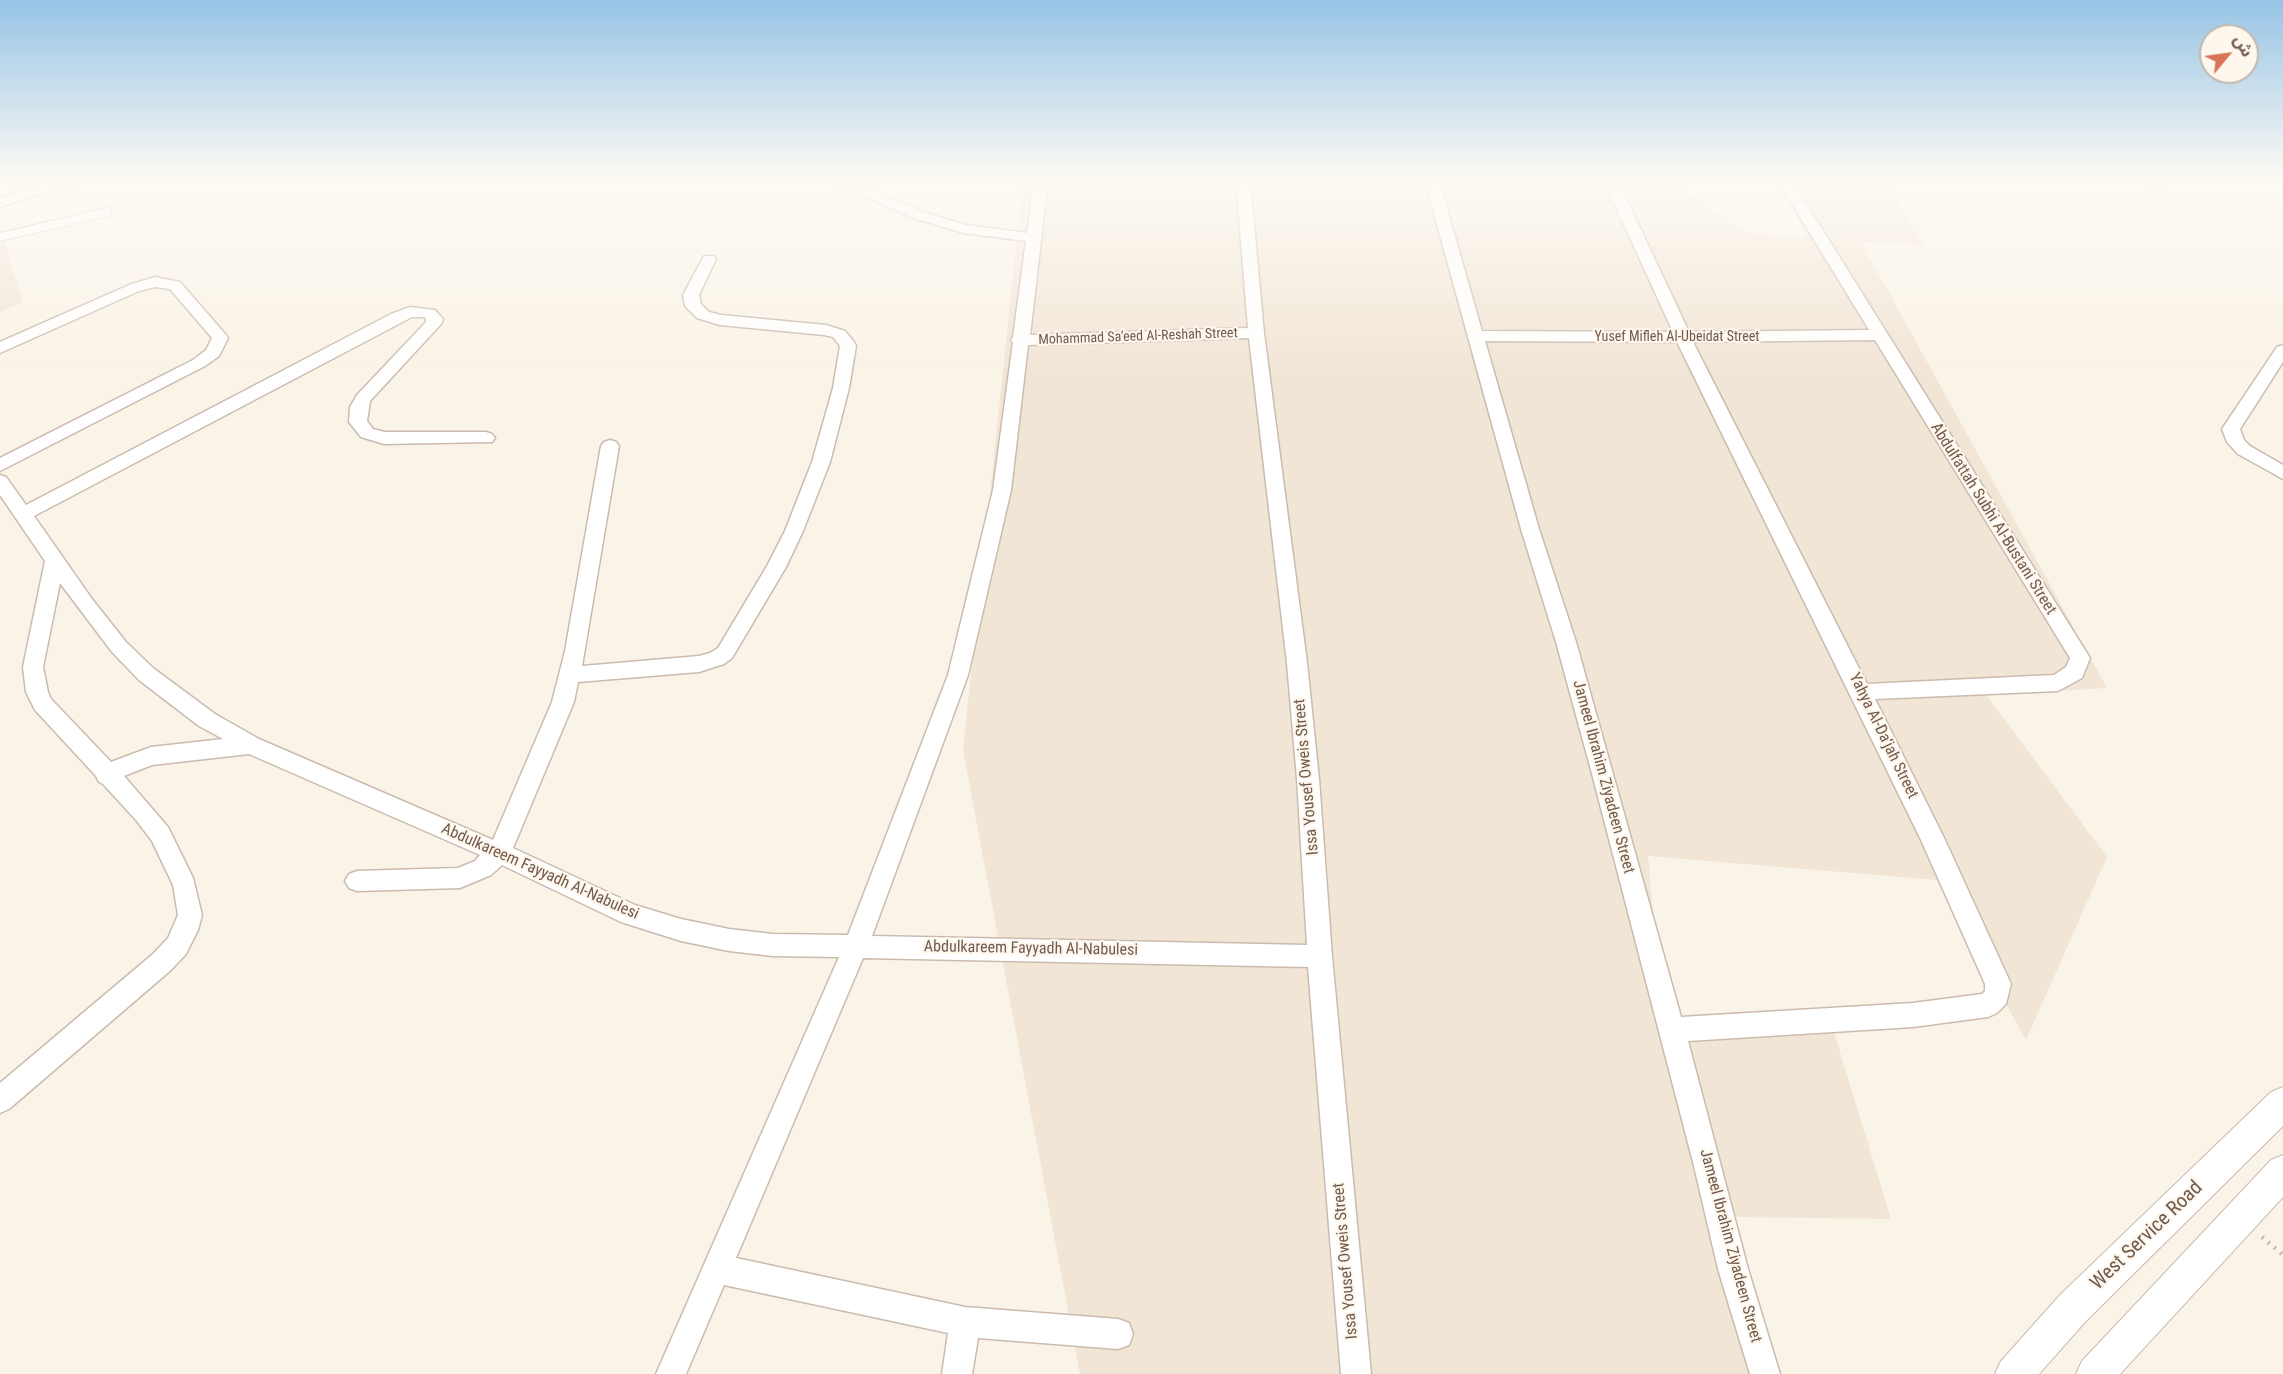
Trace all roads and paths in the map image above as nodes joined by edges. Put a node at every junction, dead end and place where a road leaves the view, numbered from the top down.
1 (1033, 245) edge
2 (1248, 245) edge
3 (1450, 245) edge
4 (1640, 245) edge
5 (1824, 245) edge
6 (709, 259) dead end
7 (1256, 333) junction
8 (1879, 335) junction
9 (1476, 336) junction
10 (1683, 338) junction
11 (1019, 340) junction
12 (0, 348) edge
13 (2283, 350) edge
14 (486, 438) dead end
15 (610, 446) dead end
16 (0, 465) edge
17 (2283, 473) edge
18 (0, 481) edge
19 (23, 514) junction
20 (55, 560) junction
21 (570, 675) junction
22 (1861, 692) junction
23 (251, 745) junction
24 (108, 776) junction
25 (499, 853) junction
26 (357, 881) dead end
27 (856, 946) junction
28 (1320, 956) junction
29 (1671, 1030) junction
30 (0, 1100) edge
31 (2283, 1103) edge
32 (2283, 1172) edge
33 (718, 1269) junction
34 (965, 1322) junction
35 (1118, 1334) dead end
36 (671, 1374) edge
37 (957, 1374) edge
38 (1356, 1374) edge
39 (1765, 1374) edge
40 (2014, 1374) edge
41 (2095, 1374) edge

1 - 11 street
2 - 7 street, Issa Yousef Oweis Street
3 - 9 street, Jameel Ibrahim Ziyadeen Street
4 - 10 street, Yahya Al-Da‘jah Street
5 - 8 street, Abdulfattah Subhi Al-Bustani Street
6 - 21 street
7 - 11 street, Mohammad Sa‘eed Al-Reshah Street
7 - 28 street, Issa Yousef Oweis Street
8 - 10 street, Yusef Mifleh Al-Ubeidat Street
8 - 22 street, Abdulfattah Subhi Al-Bustani Street
9 - 10 street, Yusef Mifleh Al-Ubeidat Street
9 - 29 street, Jameel Ibrahim Ziyadeen Street
10 - 22 street, Yahya Al-Da‘jah Street
11 - 27 street
12 - 16 street
13 - 17 street
14 - 19 street
15 - 21 street
18 - 19 street, Abdulkareem Fayyadh Al-Nabulesi
19 - 20 street, Abdulkareem Fayyadh Al-Nabulesi
20 - 23 street, Abdulkareem Fayyadh Al-Nabulesi
20 - 24 street
21 - 25 street
22 - 29 street, Yahya Al-Da‘jah Street
23 - 24 street
23 - 25 street, Abdulkareem Fayyadh Al-Nabulesi
24 - 30 street
25 - 26 street
25 - 27 street, Abdulkareem Fayyadh Al-Nabulesi
27 - 28 street, Abdulkareem Fayyadh Al-Nabulesi
27 - 33 street
28 - 38 street, Issa Yousef Oweis Street
29 - 39 street, Jameel Ibrahim Ziyadeen Street
31 - 40 street, West Service Road
32 - 41 street
33 - 34 street
33 - 36 street
34 - 35 street
34 - 37 street

